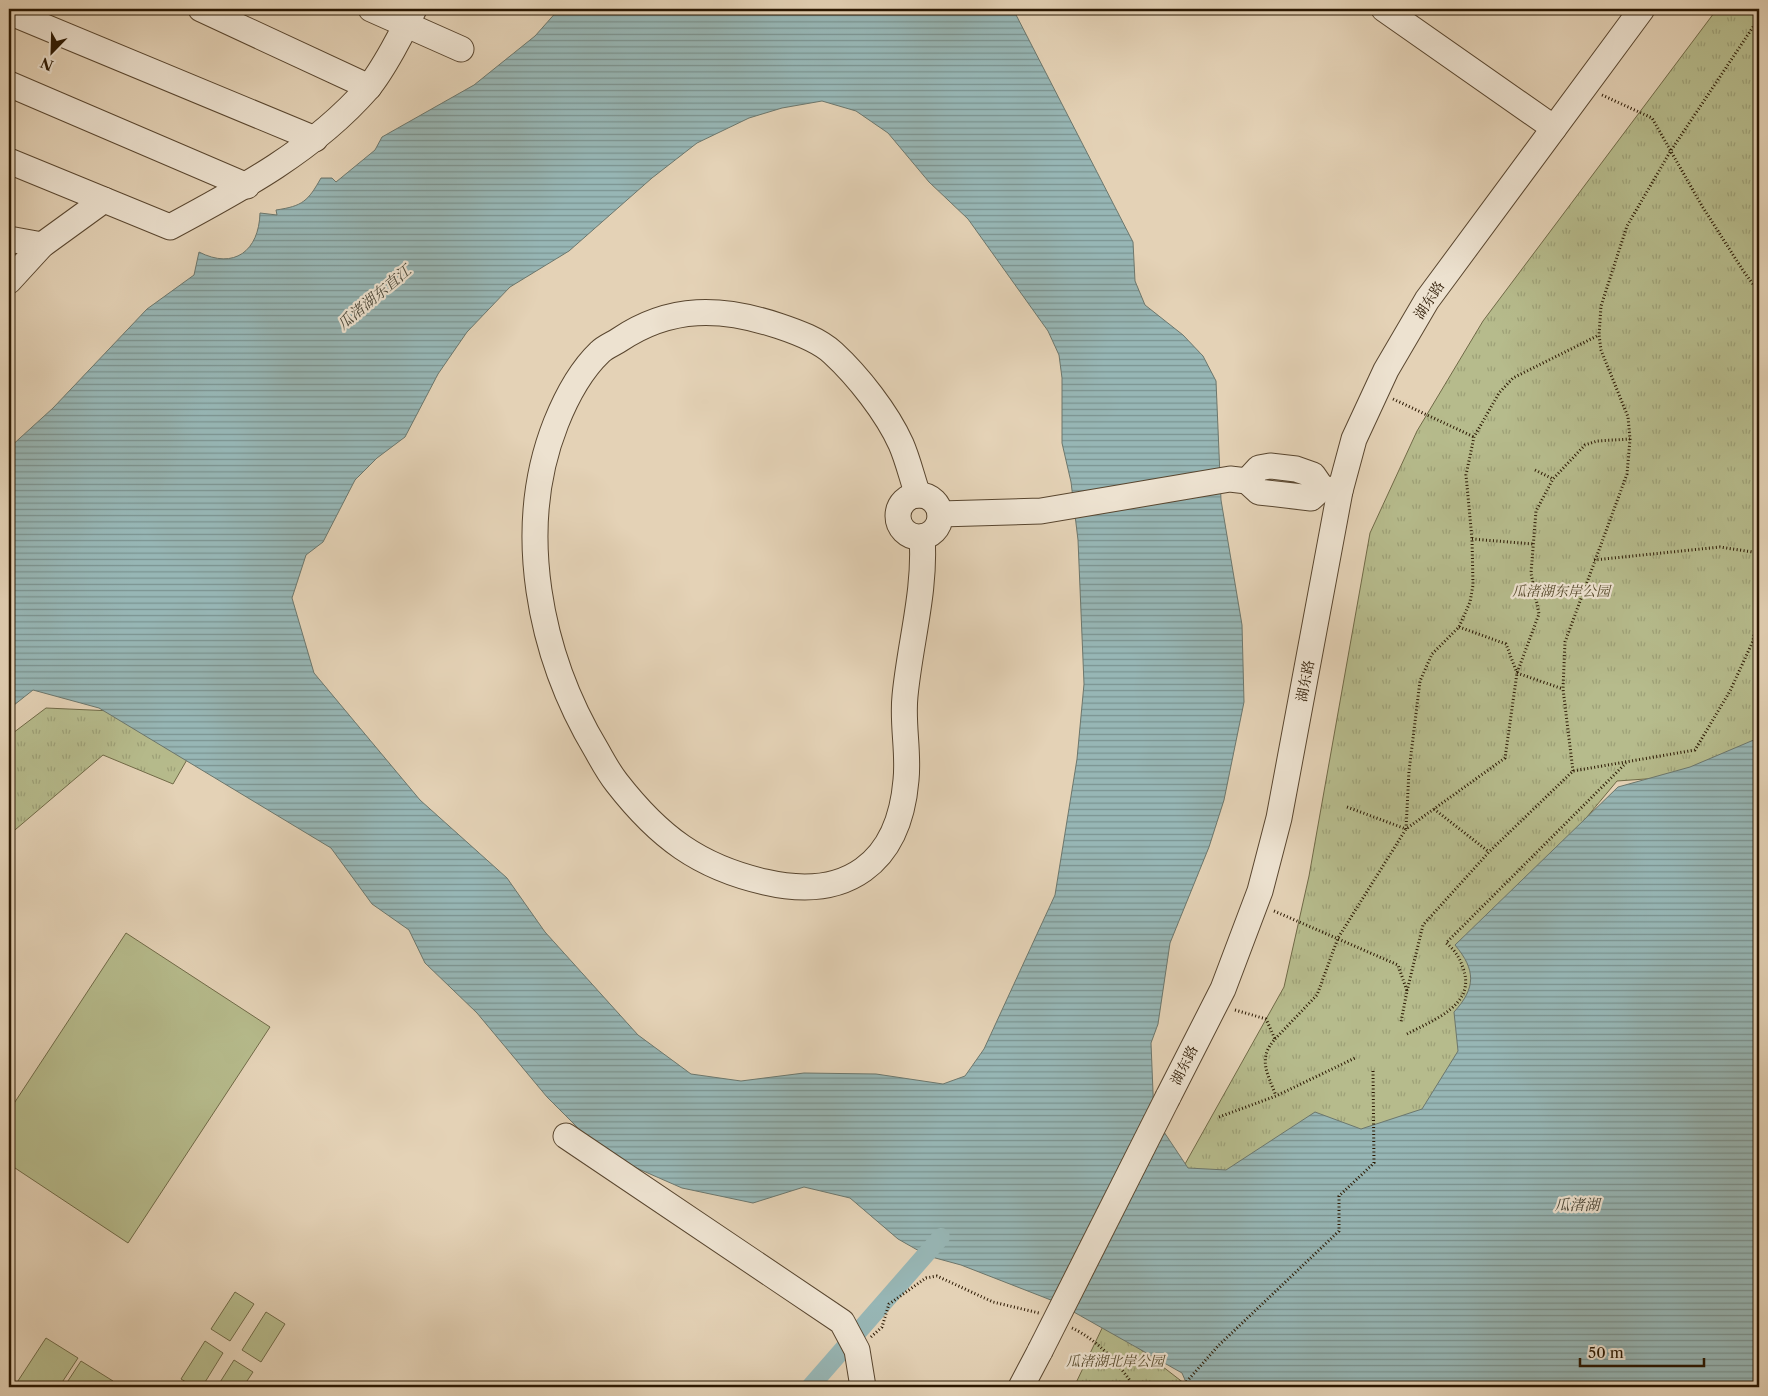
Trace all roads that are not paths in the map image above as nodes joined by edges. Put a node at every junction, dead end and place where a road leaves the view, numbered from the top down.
1 (201, 9) edge
2 (371, 9) edge
3 (1384, 9) edge
4 (1405, 9) edge
5 (1642, 9) edge
6 (9, 12) edge
7 (410, 16) edge
8 (461, 50) dead end
9 (9, 84) edge
10 (369, 87) junction
11 (1557, 125) junction
12 (315, 139) junction
13 (9, 160) edge
14 (247, 186) junction
15 (104, 200) junction
16 (9, 239) edge
17 (42, 245) junction
18 (9, 281) edge
19 (1331, 490) junction
20 (918, 495) junction
21 (940, 514) junction
22 (922, 537) junction
23 (566, 1136) dead end
24 (863, 1387) edge
25 (1021, 1387) edge

1 - 10 street
2 - 7 street
3 - 11 street
4 - 11 street
5 - 11 street, 湖东路
6 - 12 street
7 - 8 street
7 - 10 street
9 - 14 street
10 - 12 street
11 - 19 street, 湖东路
12 - 14 street
13 - 15 street
14 - 15 street
15 - 17 street
16 - 17 street
17 - 18 street
19 - 21 street
19 - 25 street, 湖东路, bridge
20 - 21 street
20 - 22 street
20 - 22 street
21 - 22 street
23 - 24 street

